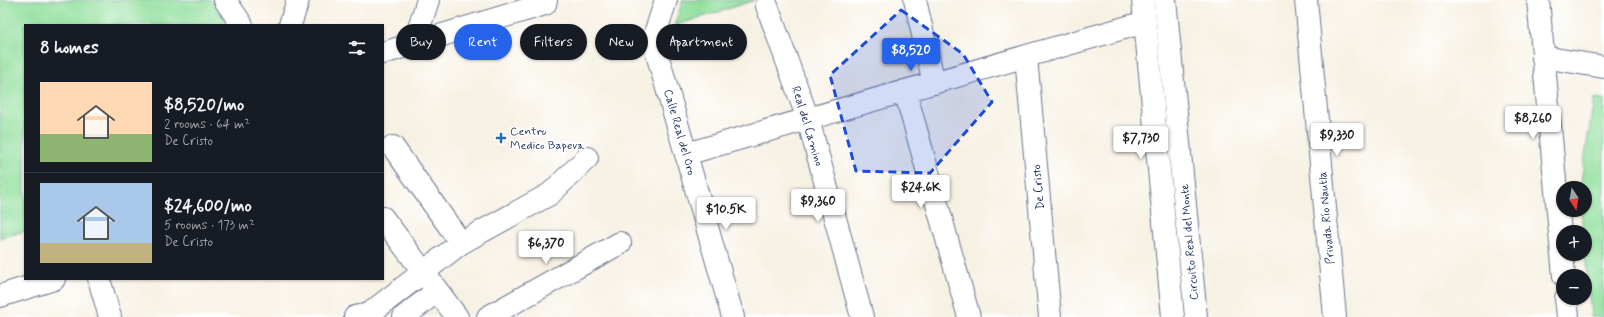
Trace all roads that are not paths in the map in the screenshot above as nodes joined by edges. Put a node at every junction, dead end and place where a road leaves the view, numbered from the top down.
1 (224, 0) edge
2 (298, 0) edge
3 (428, 0) edge
4 (546, 0) edge
5 (666, 0) edge
6 (915, 0) edge
7 (1143, 0) edge
8 (1165, 0) edge
9 (1306, 0) edge
10 (1538, 0) edge
11 (767, 6) dead end
12 (1145, 22) junction
13 (241, 24) edge
14 (290, 24) edge
15 (420, 24) edge
16 (446, 33) edge
17 (396, 48) edge
18 (384, 52) edge
19 (1026, 57) junction
20 (1543, 57) junction
21 (1604, 67) edge
22 (934, 83) junction
23 (905, 91) junction
24 (808, 119) junction
25 (393, 147) dead end
26 (686, 154) junction
27 (587, 158) dead end
28 (384, 219) edge
29 (620, 243) dead end
30 (461, 244) junction
31 (1563, 269) edge
32 (423, 272) junction
33 (51, 280) edge
34 (99, 280) edge
35 (437, 291) junction
36 (0, 296) edge
37 (1567, 305) edge
38 (365, 316) edge
39 (110, 317) edge
40 (404, 317) edge
41 (456, 317) edge
42 (488, 317) edge
43 (733, 317) edge
44 (862, 317) edge
45 (969, 317) edge
46 (1050, 317) edge
47 (1173, 317) edge
48 (1196, 317) edge
49 (1335, 317) edge
50 (1568, 317) edge

1 - 13 street
2 - 14 street
3 - 15 street
4 - 16 street
5 - 26 street, Calle Real del Oro
6 - 22 street
7 - 12 street, Circuito Real del Monte
8 - 48 street, Circuito Real del Monte
9 - 49 street, Privada Río Nautla
10 - 20 street
11 - 24 street, Real del Camino
12 - 19 street
12 - 47 street, Circuito Real del Monte
17 - 18 street
19 - 22 street
19 - 46 street, De Cristo
20 - 21 street
20 - 31 street
22 - 23 street
23 - 24 street
23 - 45 street
24 - 26 street
24 - 44 street, Real del Camino
25 - 30 street
26 - 43 street, Calle Real del Oro
27 - 30 street
28 - 32 street
29 - 42 street
30 - 32 street
32 - 35 street
32 - 38 street
33 - 36 street
34 - 39 street
35 - 40 street
35 - 41 street
37 - 50 street

